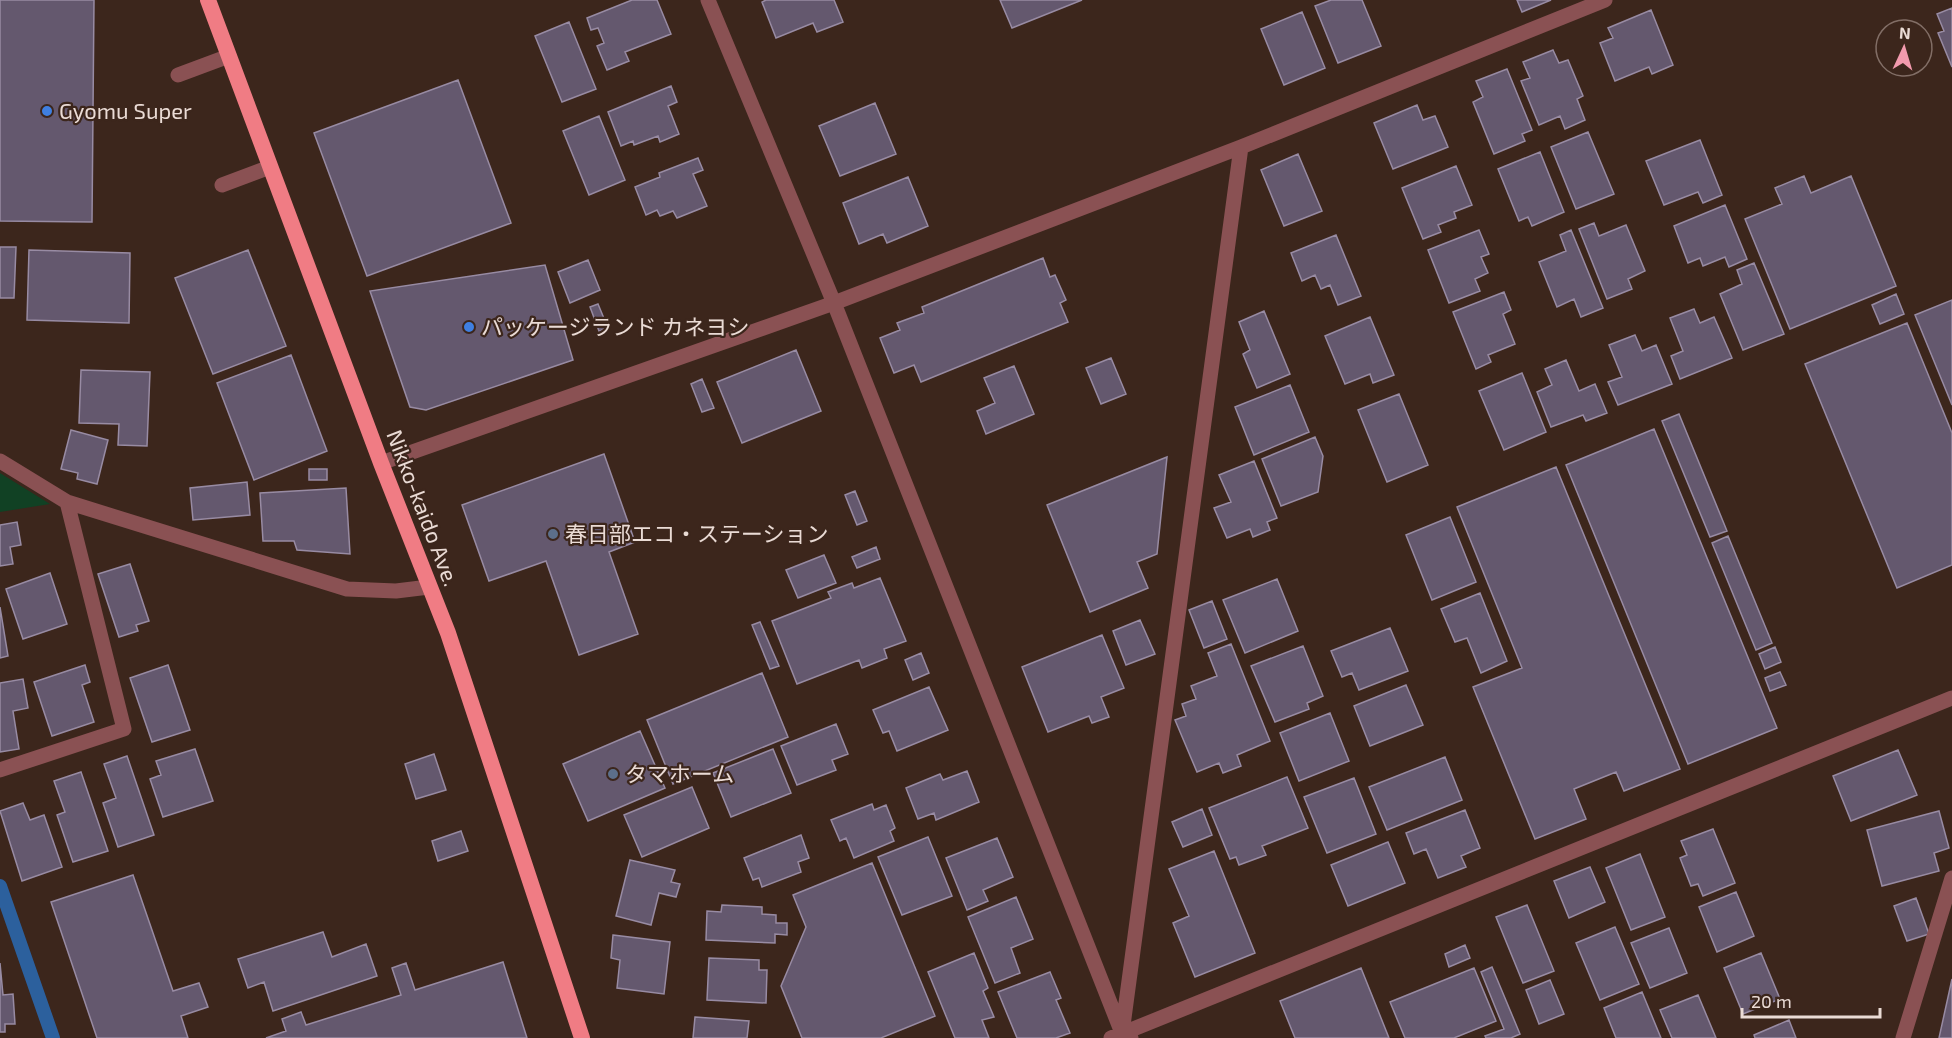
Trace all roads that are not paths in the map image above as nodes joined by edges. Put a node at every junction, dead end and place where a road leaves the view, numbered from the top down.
1 (208, 0) edge
2 (708, 0) edge
3 (1605, 0) edge
4 (229, 56) junction
5 (178, 75) dead end
6 (1241, 147) junction
7 (270, 167) junction
8 (222, 185) dead end
9 (834, 303) junction
10 (0, 461) edge
11 (381, 463) junction
12 (67, 502) junction
13 (429, 587) junction
14 (1952, 698) edge
15 (0, 770) edge
16 (1952, 878) edge
17 (1122, 1037) edge
18 (582, 1038) edge
19 (1903, 1038) edge

1 - 4 highway, Nikko-kaido Ave.
2 - 9 street
3 - 6 street
4 - 5 street
4 - 7 highway, Nikko-kaido Ave.
6 - 9 street
6 - 17 street
7 - 8 street
7 - 11 highway, Nikko-kaido Ave.
9 - 11 street
9 - 17 street
10 - 12 street
11 - 13 highway, Nikko-kaido Ave.
12 - 13 street
12 - 15 street
13 - 18 highway, Nikko-kaido Ave.
14 - 17 street
16 - 19 street

